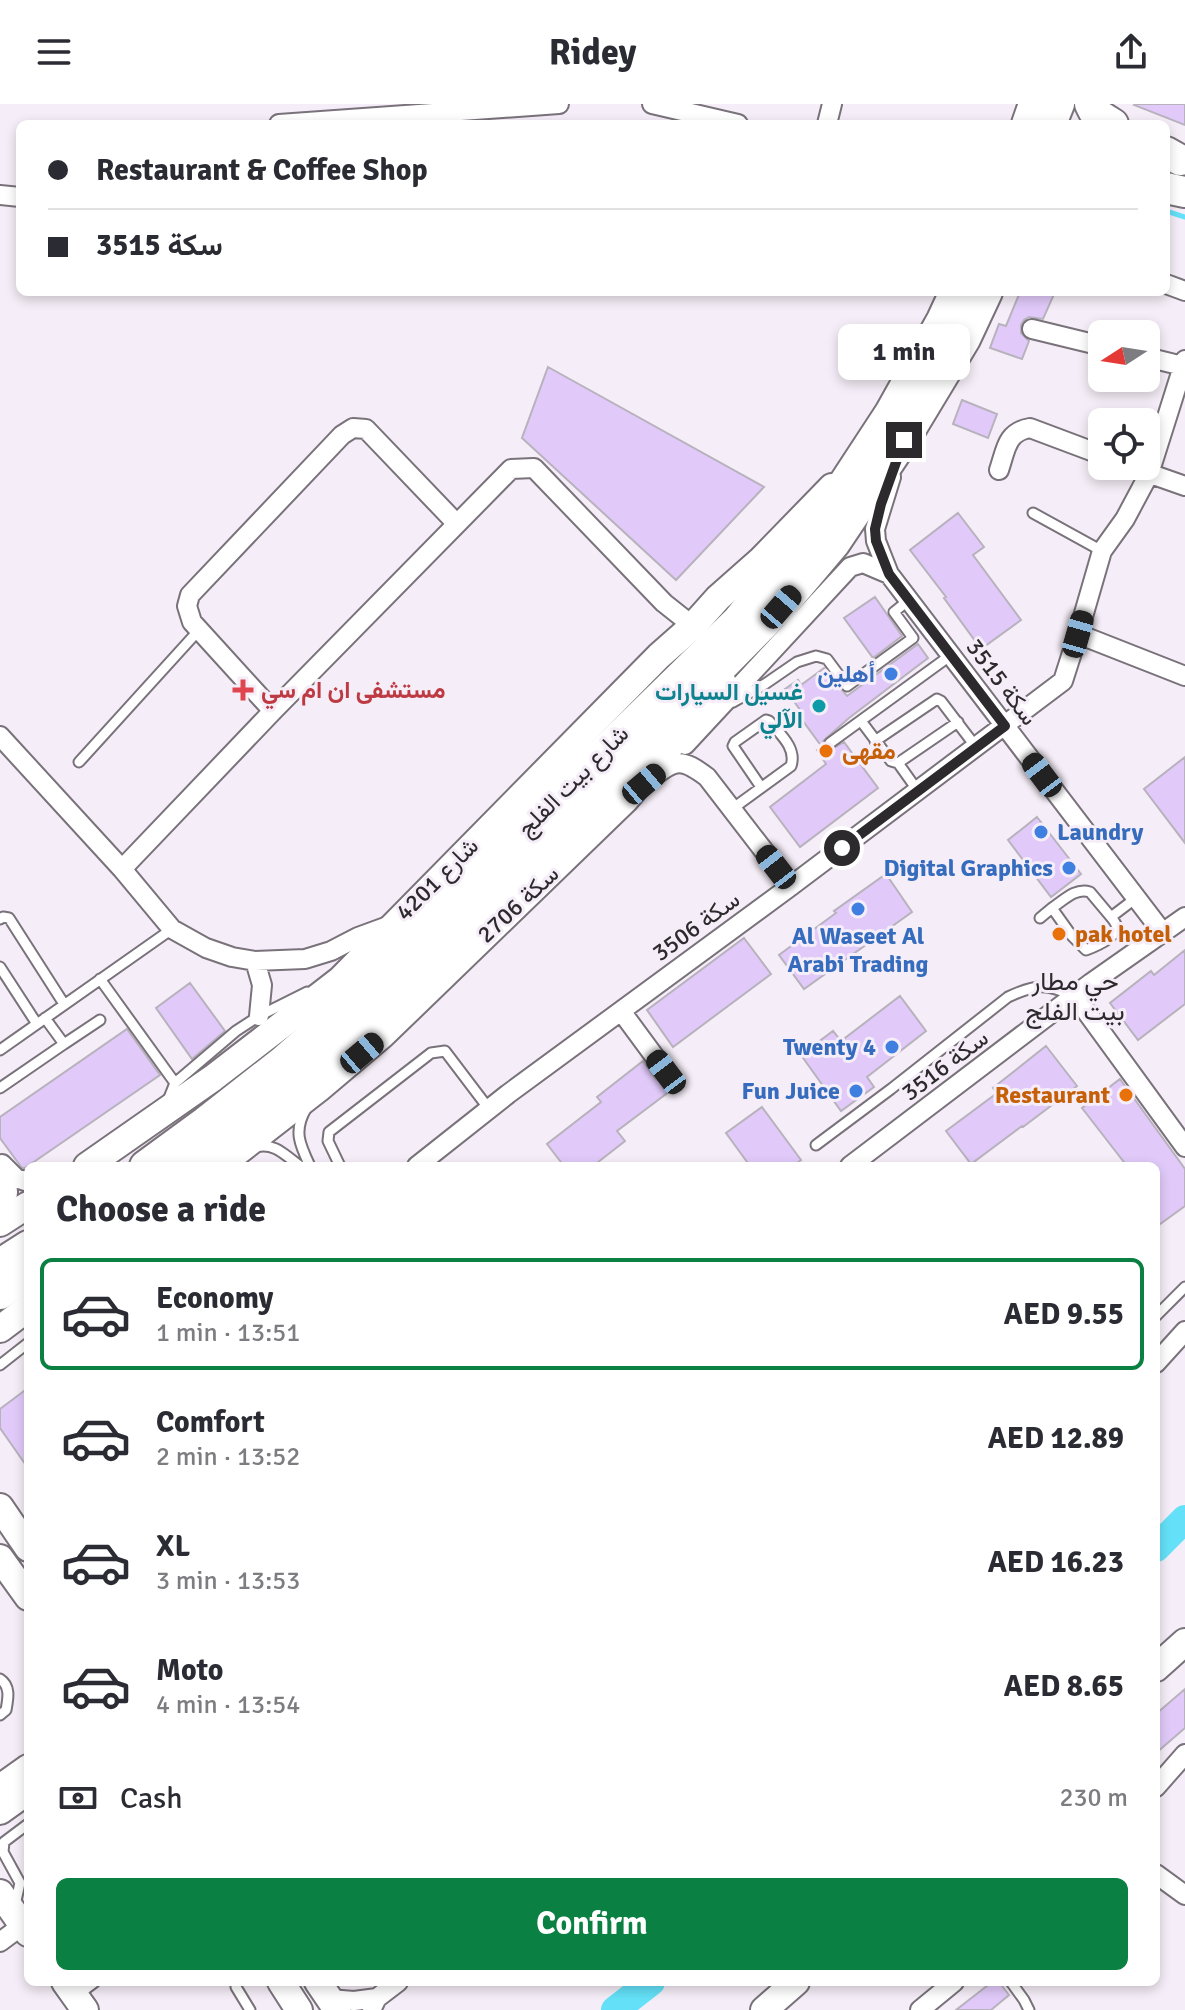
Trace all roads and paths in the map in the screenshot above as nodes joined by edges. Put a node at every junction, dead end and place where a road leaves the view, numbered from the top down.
1 (559, 104) edge
2 (652, 104) edge
3 (1090, 104) edge
4 (335, 120) edge
5 (721, 120) edge
6 (1107, 120) edge
7 (1172, 167) edge
8 (1185, 191) edge
9 (953, 296) edge
10 (985, 296) edge
11 (1032, 329) dead end
12 (1088, 343) edge
13 (1160, 359) edge
14 (1184, 363) edge
15 (1160, 439) edge
16 (904, 440) junction
17 (1088, 450) edge
18 (858, 463) junction
19 (999, 470) dead end
20 (1160, 478) edge
21 (1146, 480) edge
22 (1185, 486) edge
23 (1033, 513) dead end
24 (456, 523) junction
25 (1102, 551) junction
26 (889, 574) junction
27 (909, 600) junction
28 (781, 607) junction
29 (693, 626) junction
30 (929, 626) junction
31 (199, 630) junction
32 (1078, 634) junction
33 (913, 638) junction
34 (951, 655) junction
35 (1185, 676) edge
36 (720, 710) junction
37 (273, 711) junction
38 (861, 721) junction
39 (958, 722) junction
40 (1005, 726) junction
41 (1, 738) edge
42 (875, 741) junction
43 (830, 743) dead end
44 (976, 747) junction
45 (79, 762) dead end
46 (898, 763) junction
47 (663, 768) junction
48 (761, 787) junction
49 (918, 791) junction
50 (625, 800) junction
51 (732, 809) junction
52 (530, 842) junction
53 (122, 869) junction
54 (791, 886) junction
55 (1136, 898) junction
56 (1052, 908) junction
57 (1, 917) edge
58 (1111, 917) junction
59 (1185, 917) edge
60 (1040, 918) dead end
61 (398, 922) junction
62 (172, 929) junction
63 (1163, 933) junction
64 (255, 961) junction
65 (0, 967) edge
66 (100, 979) junction
67 (340, 980) junction
68 (1075, 996) junction
69 (64, 1004) junction
70 (621, 1011) junction
71 (259, 1016) junction
72 (100, 1020) dead end
73 (41, 1021) junction
74 (64, 1044) junction
75 (0, 1050) edge
76 (666, 1072) dead end
77 (175, 1083) junction
78 (0, 1088) edge
79 (318, 1089) junction
80 (489, 1109) junction
81 (163, 1112) junction
82 (816, 1145) dead end
83 (1185, 1147) edge
84 (226, 1160) edge
85 (93, 1162) edge
86 (150, 1162) edge
87 (187, 1162) edge
88 (294, 1162) edge
89 (308, 1162) edge
90 (338, 1162) edge
91 (422, 1162) edge
92 (855, 1162) edge
93 (3, 1166) edge
94 (24, 1181) edge
95 (24, 1209) edge
96 (2, 1228) edge
97 (24, 1249) edge
98 (0, 1264) edge
99 (24, 1278) edge
100 (1185, 1287) edge
101 (0, 1294) edge
102 (24, 1300) edge
103 (24, 1311) edge
104 (1160, 1312) edge
105 (0, 1315) edge
106 (0, 1329) edge
107 (1185, 1331) edge
108 (24, 1346) edge
109 (1160, 1359) edge
110 (0, 1365) edge
111 (0, 1507) edge
112 (24, 1542) edge
113 (0, 1558) edge
114 (24, 1591) edge
115 (1185, 1642) edge
116 (1160, 1664) edge
117 (0, 1679) edge
118 (0, 1715) edge
119 (1185, 1754) edge
120 (24, 1771) edge
121 (1160, 1782) edge
122 (0, 1788) edge
123 (24, 1794) edge
124 (0, 1811) edge
125 (24, 1827) edge
126 (1160, 1877) edge
127 (1185, 1895) edge
128 (16, 1916) edge
129 (0, 1942) edge
130 (284, 1986) edge
131 (394, 1986) edge
132 (791, 1986) edge
133 (949, 1986) edge
134 (1014, 1986) edge
135 (236, 1987) dead end
136 (328, 1997) edge
137 (374, 2004) edge
138 (250, 2010) edge
139 (299, 2010) edge
140 (764, 2010) edge
141 (920, 2010) edge
142 (1029, 2010) edge

1 - 4 street
2 - 5 street
3 - 6 main road
7 - 8 main road
9 - 18 main road, شارع بيت الفلج
10 - 16 main road, شارع بيت الفلج
11 - 12 street
13 - 14 street
14 - 15 street, سكة 3506
16 - 26 street, سكة 3515
16 - 28 main road, شارع بيت الفلج
17 - 19 street
18 - 29 street, شارع 4201
18 - 52 main road, شارع بيت الفلج
20 - 22 street
21 - 25 street, سكة 3506
23 - 25 lane
24 - 29 street
24 - 31 street
24 - 37 street
25 - 32 street, سكة 3506
26 - 27 street, سكة 3515
26 - 36 street
27 - 30 street, سكة 3515
27 - 33 lane
28 - 50 street, سكة 2706
28 - 52 main road, شارع بيت الفلج
29 - 61 street, شارع 4201
30 - 33 lane
30 - 34 street, سكة 3515
31 - 37 street
31 - 45 lane
32 - 35 street
32 - 40 street, سكة 3506
33 - 36 lane
34 - 38 lane
34 - 40 street, سكة 3515
36 - 47 street
37 - 53 street
38 - 42 lane
38 - 43 lane
39 - 42 lane
39 - 44 lane
39 - 46 lane
40 - 44 street, سكة 3506
40 - 55 street, سكة 3515
41 - 53 street, شارع 4201
42 - 46 lane
44 - 49 street, سكة 3506
46 - 49 lane
47 - 50 street
47 - 51 street
48 - 48 lane
48 - 51 lane
49 - 54 street, سكة 3506
50 - 79 street, سكة 2706
51 - 54 street
52 - 86 main road, شارع بيت الفلج
52 - 87 main road, شارع بيت الفلج
53 - 62 street, شارع 4201
54 - 70 street, سكة 3506
55 - 58 lane
55 - 63 street, سكة 3515
56 - 58 lane
56 - 58 lane
56 - 60 lane
57 - 69 lane
59 - 63 street, سكة 3516
61 - 64 street, شارع 4201
61 - 67 street
62 - 64 street, شارع 4201
62 - 66 lane
63 - 68 street, سكة 3516
64 - 71 street
65 - 73 lane
66 - 69 lane
66 - 77 lane
67 - 71 lane
67 - 81 street
68 - 82 lane
68 - 83 street
68 - 92 street, سكة 3516
69 - 73 lane
70 - 76 street
70 - 80 street, سكة 3506
71 - 77 lane
72 - 74 lane
73 - 74 lane
73 - 75 lane
74 - 78 lane
77 - 81 lane
79 - 84 street, سكة 2706
79 - 89 lane
80 - 90 lane
80 - 91 street, سكة 3506
81 - 85 street
84 - 88 lane
93 - 94 street
93 - 96 street
95 - 96 street
97 - 98 main road
99 - 101 main road
100 - 104 lane
102 - 105 street
103 - 106 street
107 - 109 street
108 - 110 lane
111 - 112 street
113 - 114 street
115 - 116 street
117 - 118 lane
119 - 121 street
120 - 122 street
123 - 124 street
125 - 128 lane
126 - 127 street
128 - 129 street
130 - 139 street
131 - 137 street
132 - 140 street
133 - 141 street
134 - 142 lane
135 - 138 lane
136 - 137 street

